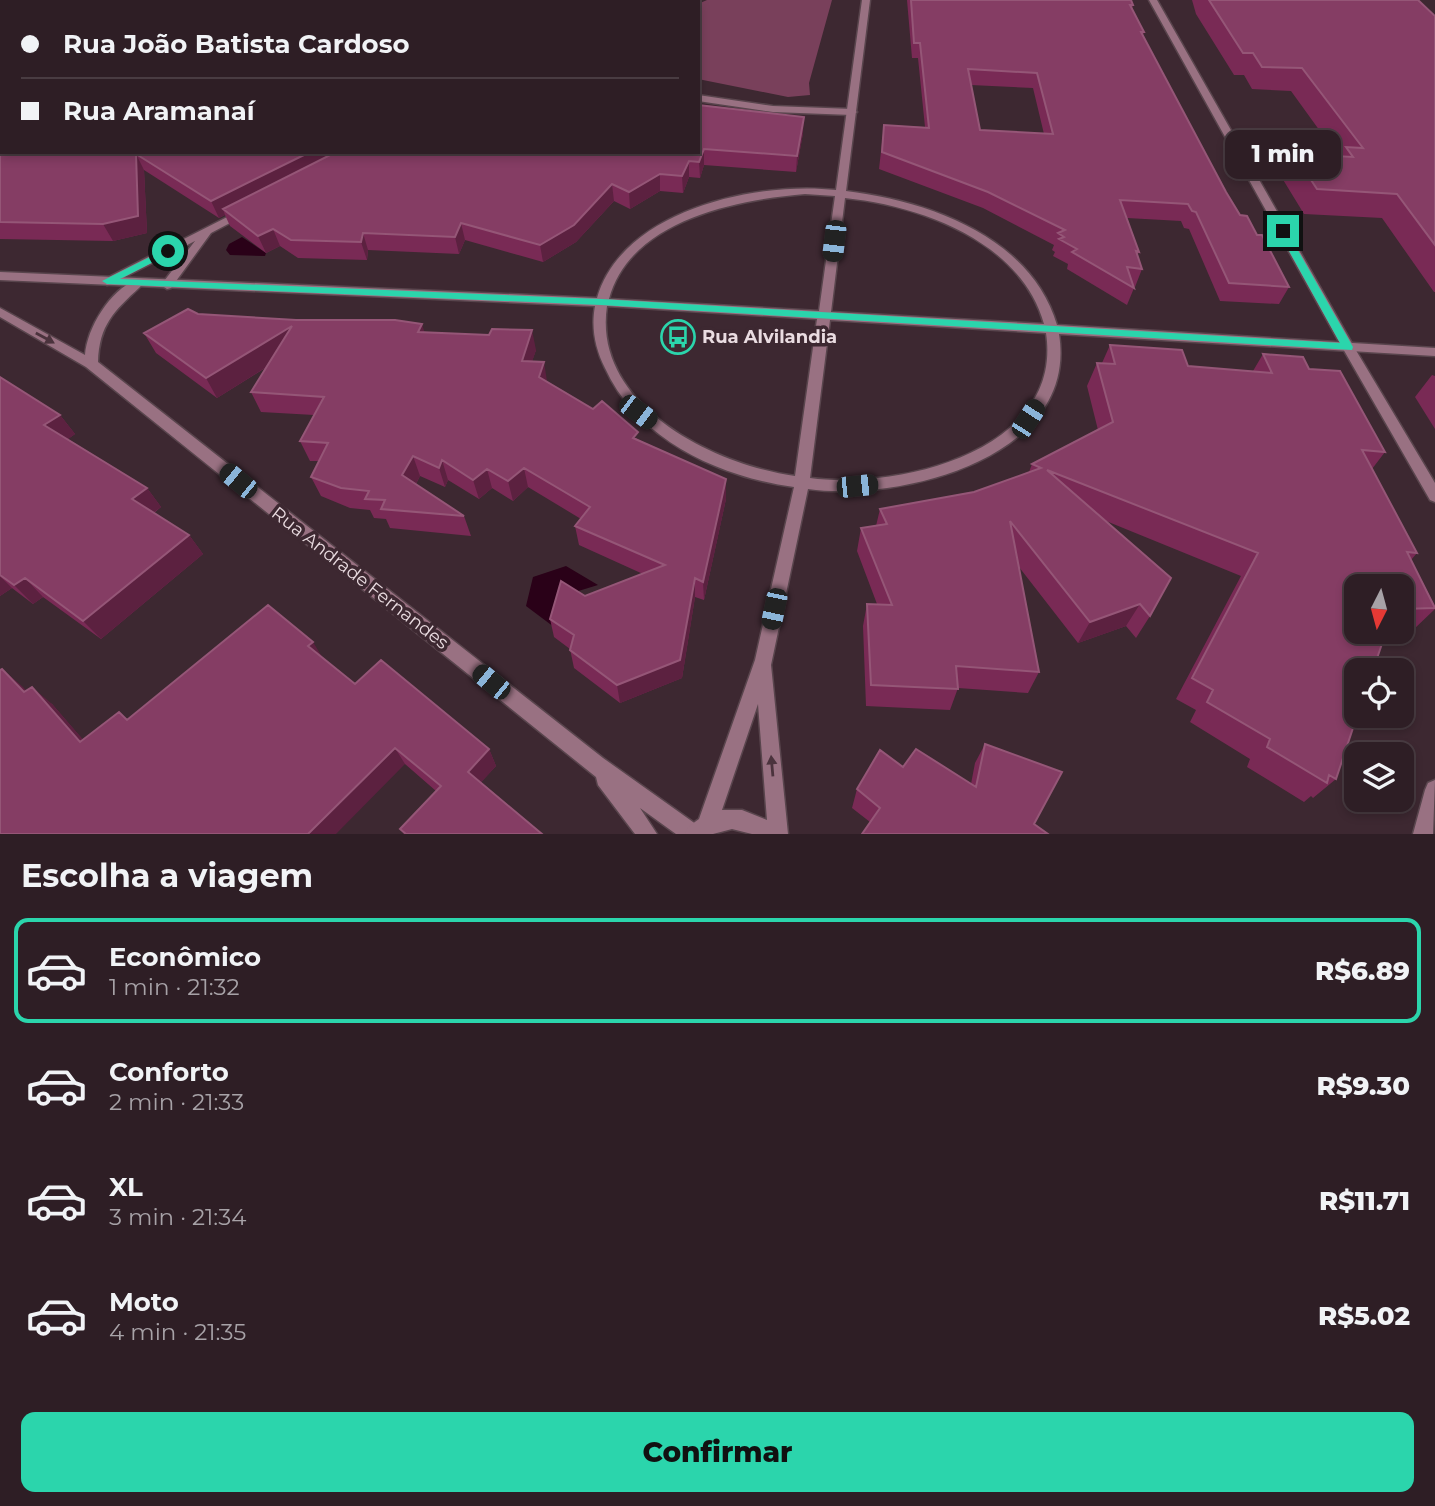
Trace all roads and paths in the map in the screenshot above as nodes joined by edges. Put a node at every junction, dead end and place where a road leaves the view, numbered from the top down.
1 (866, 0) edge
2 (1153, 0) edge
3 (700, 98) edge
4 (852, 112) junction
5 (840, 192) junction
6 (248, 209) edge
7 (209, 230) junction
8 (0, 276) edge
9 (107, 281) junction
10 (136, 284) junction
11 (167, 285) junction
12 (601, 302) junction
13 (0, 313) edge
14 (824, 314) junction
15 (1053, 328) junction
16 (1348, 347) junction
17 (1435, 352) edge
18 (91, 364) junction
19 (802, 483) junction
20 (1435, 496) edge
21 (764, 660) junction
22 (596, 765) junction
23 (1435, 790) edge
24 (699, 830) edge
25 (647, 834) edge
26 (769, 834) edge
27 (778, 834) edge
28 (1423, 834) edge

1 - 4 street
2 - 16 street
3 - 4 street
4 - 5 street
5 - 12 street
5 - 14 street
5 - 15 street
6 - 7 street
7 - 9 street
7 - 11 street
8 - 9 street
9 - 10 street
10 - 11 street
10 - 18 street
11 - 12 street
12 - 14 street
12 - 19 street
13 -> 18 street, Rua Andrade Fernandes
14 - 15 street
14 - 19 street
15 - 16 street
15 - 19 street
16 - 17 street
16 - 20 street
18 - 22 street, Rua Andrade Fernandes
19 - 21 street
21 - 24 street
27 -> 21 street
22 - 24 street, Rua Andrade Fernandes
22 - 25 street, Rua Andrade Fernandes
23 - 28 street
24 - 26 street

